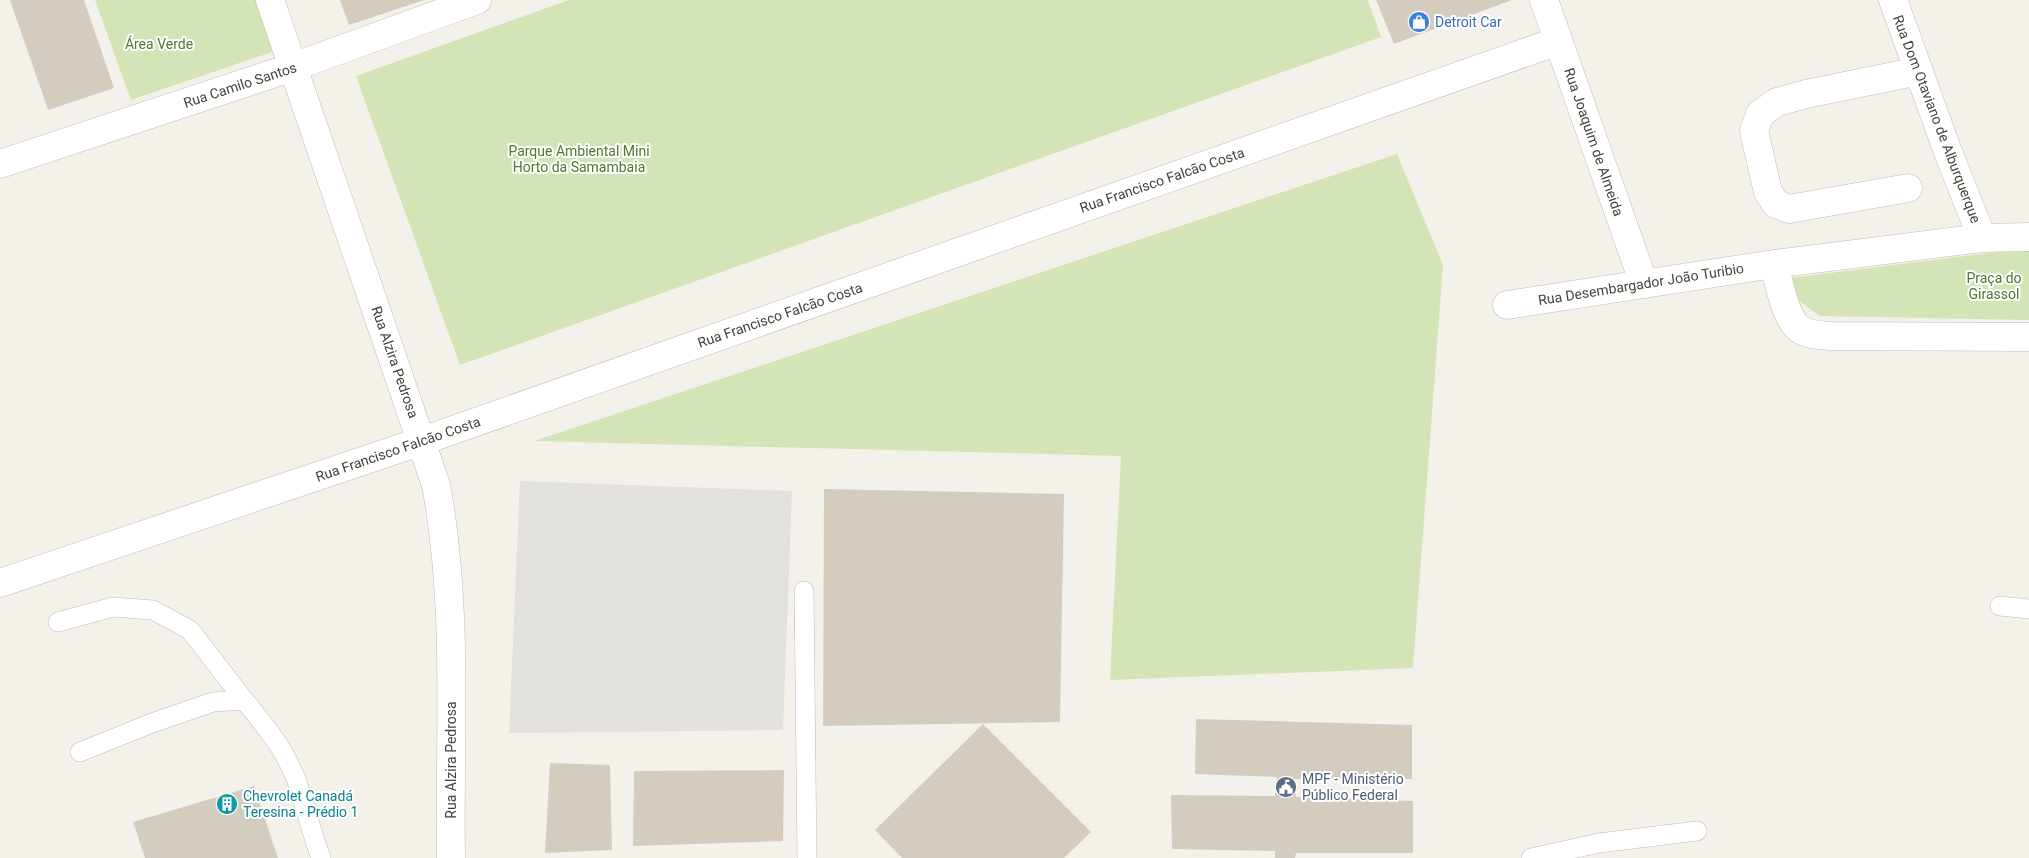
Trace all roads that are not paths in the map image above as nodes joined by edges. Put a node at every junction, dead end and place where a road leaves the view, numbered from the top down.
1 (270, 0) edge
2 (477, 0) edge
3 (1544, 0) edge
4 (1893, 0) edge
5 (1558, 40) junction
6 (293, 68) junction
7 (1919, 71) junction
8 (0, 164) edge
9 (1908, 188) dead end
10 (2029, 237) edge
11 (1982, 238) junction
12 (1774, 264) junction
13 (1644, 284) junction
14 (1508, 305) dead end
15 (2029, 337) edge
16 (422, 441) junction
17 (0, 583) edge
18 (804, 591) dead end
19 (2000, 606) dead end
20 (2029, 609) edge
21 (58, 622) dead end
22 (244, 700) junction
23 (80, 752) dead end
24 (1697, 831) dead end
25 (321, 858) edge
26 (451, 858) edge
27 (806, 858) edge
28 (1531, 858) edge

1 - 6 street, Rua Alzira Pedrosa
2 - 6 street, Rua Camilo Santos
3 - 5 street, Rua Joaquim de Almeida
4 - 7 street, Rua Dom Otaviano de Alburquerque
5 - 13 street, Rua Joaquim de Almeida
5 - 16 street, Rua Francisco Falcão Costa
6 - 8 street, Rua Camilo Santos
6 - 16 street, Rua Alzira Pedrosa
7 - 9 street
7 - 11 street, Rua Dom Otaviano de Alburquerque
10 - 11 street, Rua Desembargador João Turibio
11 - 12 street, Rua Desembargador João Turibio
12 - 13 street, Rua Desembargador João Turibio
12 - 15 street
13 - 14 street, Rua Desembargador João Turibio
16 - 17 street, Rua Francisco Falcão Costa
16 - 26 street, Rua Alzira Pedrosa
18 - 27 lane
19 - 20 lane
21 - 22 lane
22 - 23 lane
22 - 25 lane
24 - 28 lane

